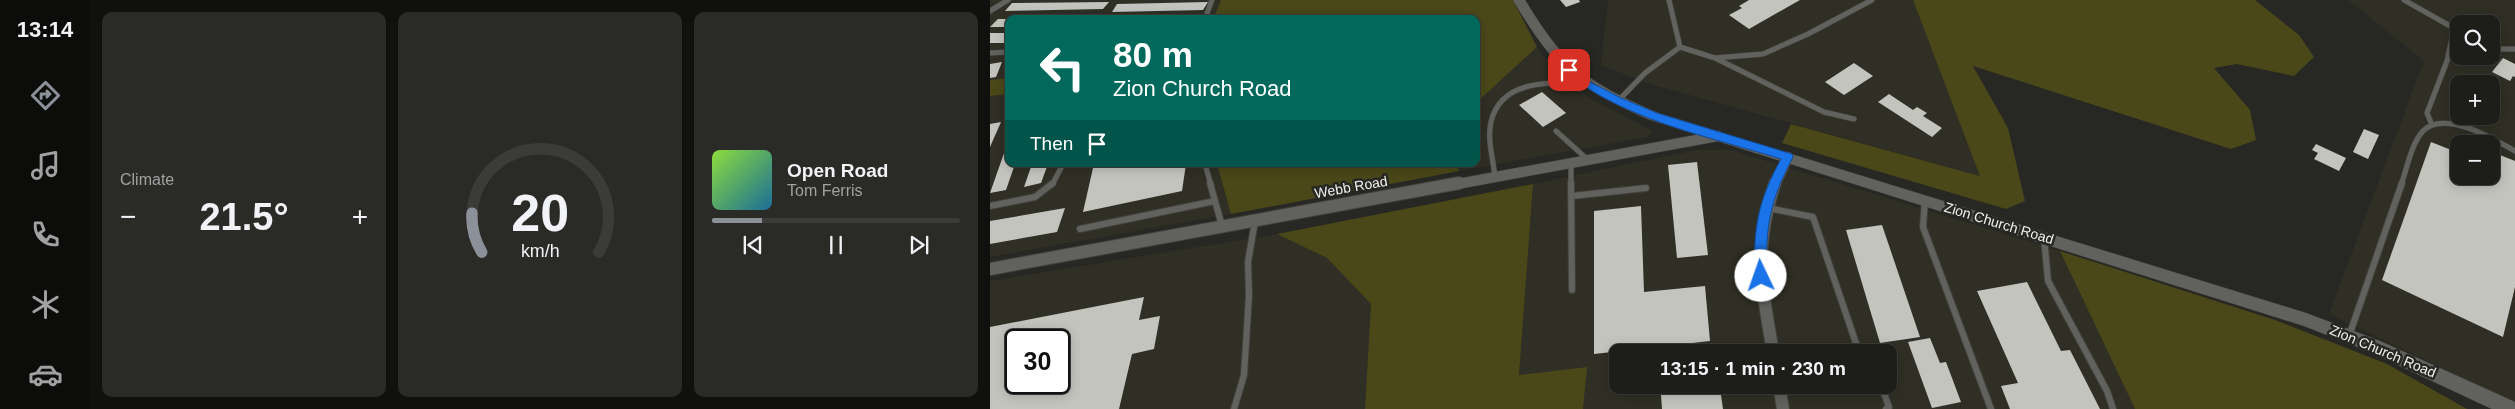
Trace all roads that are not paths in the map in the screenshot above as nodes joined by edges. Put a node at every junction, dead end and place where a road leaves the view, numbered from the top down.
1 (1008, 0) edge
2 (1212, 0) edge
3 (1519, 0) edge
4 (1669, 0) edge
5 (1872, 0) edge
6 (2404, 0) edge
7 (990, 11) edge
8 (1206, 15) edge
9 (2450, 27) edge
10 (1680, 47) junction
11 (2500, 48) edge
12 (2515, 49) edge
13 (1005, 52) edge
14 (990, 53) edge
15 (1715, 58) junction
16 (2450, 59) edge
17 (1586, 84) junction
18 (1618, 101) junction
19 (1854, 119) dead end
20 (2432, 125) junction
21 (1556, 131) dead end
22 (1718, 136) junction
23 (2515, 151) edge
24 (1788, 157) junction
25 (1587, 159) junction
26 (1571, 162) junction
27 (1062, 167) edge
28 (1206, 167) edge
29 (1495, 176) junction
30 (1646, 188) dead end
31 (1572, 196) junction
32 (1925, 200) junction
33 (1215, 201) junction
34 (990, 206) edge
35 (1766, 208) junction
36 (1256, 220) junction
37 (1222, 226) junction
38 (1080, 229) dead end
39 (2044, 237) junction
40 (990, 269) edge
41 (1572, 290) dead end
42 (2349, 336) junction
43 (1772, 344) edge
44 (1857, 344) edge
45 (1780, 394) edge
46 (1884, 394) edge
47 (1234, 409) edge
48 (1783, 409) edge
49 (1886, 409) edge
50 (1990, 409) edge
51 (2113, 409) edge
52 (2511, 409) edge

1 - 7 lane
2 - 8 lane
3 - 17 street, Zion Church Road
4 - 10 lane
5 - 15 lane
6 - 9 lane
10 - 15 lane
10 - 18 lane
11 - 12 lane
13 - 14 lane
15 - 19 lane
16 - 20 lane
17 - 18 street, Zion Church Road
17 - 29 lane
18 - 22 street, Zion Church Road
20 - 23 lane
20 - 42 lane
21 - 25 lane
22 - 24 street, Zion Church Road
22 - 25 street, Webb Road
24 - 32 street, Zion Church Road
24 - 35 street
25 - 26 street, Webb Road
26 - 29 street, Webb Road
26 - 31 lane
27 - 34 lane
28 - 33 lane
29 - 36 street, Webb Road
30 - 31 lane
31 - 41 lane
32 - 39 street, Zion Church Road
32 - 50 lane
33 - 37 lane
33 - 38 lane
35 - 43 street
35 - 44 lane
36 - 37 street, Webb Road
36 - 47 lane
37 - 40 street, Webb Road
39 - 42 street, Zion Church Road
39 - 51 lane
42 - 52 street, Zion Church Road
45 - 48 street
46 - 49 lane

